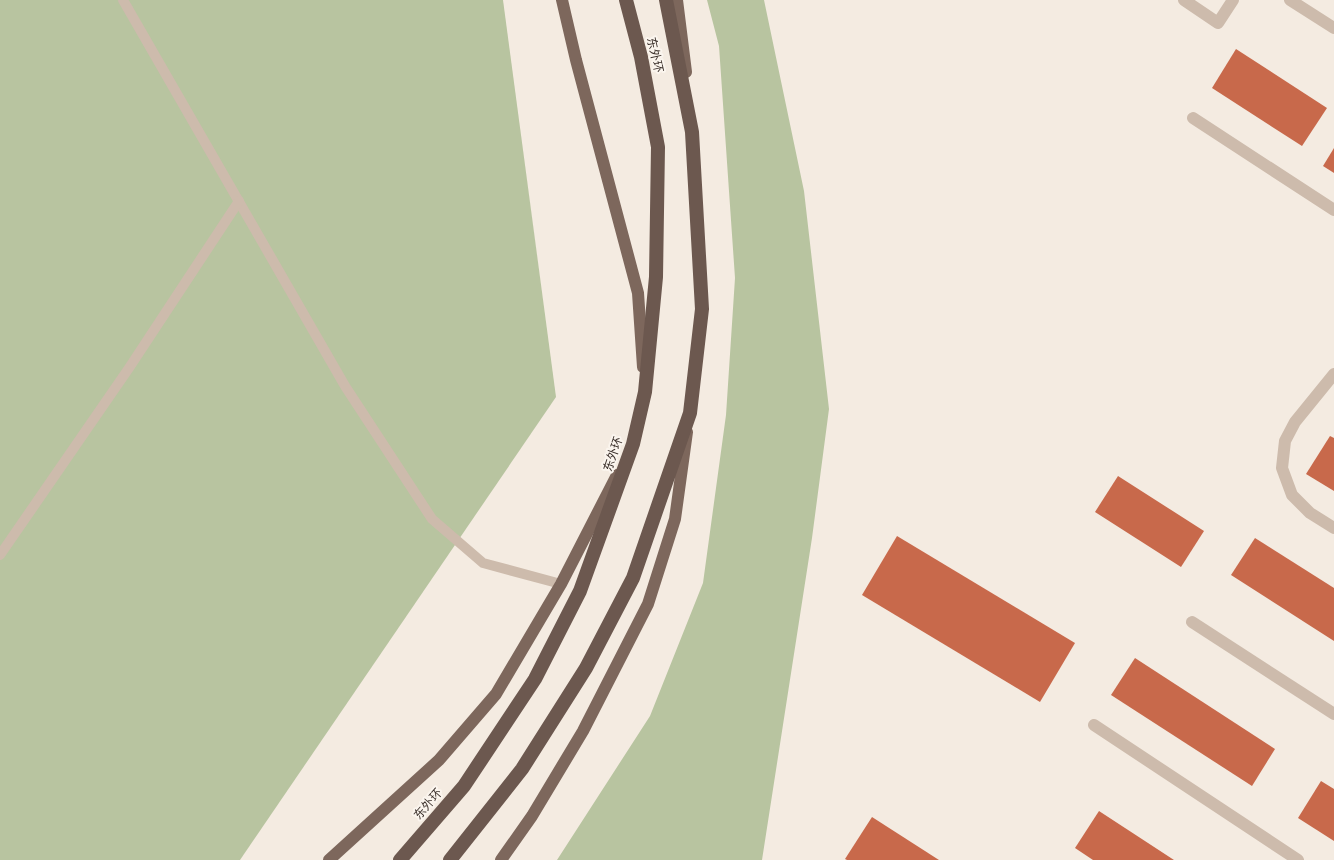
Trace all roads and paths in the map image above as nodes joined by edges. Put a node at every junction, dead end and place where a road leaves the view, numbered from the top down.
1 (124, 0) edge
2 (562, 0) edge
3 (626, 0) edge
4 (666, 0) edge
5 (677, 0) edge
6 (1184, 0) edge
7 (1233, 0) edge
8 (1290, 0) edge
9 (1334, 28) edge
10 (1193, 118) dead end
11 (692, 132) junction
12 (239, 201) junction
13 (1334, 210) edge
14 (1334, 374) edge
15 (645, 392) junction
16 (690, 413) junction
17 (633, 444) junction
18 (1334, 528) edge
19 (0, 555) edge
20 (561, 584) junction
21 (1192, 622) dead end
22 (1334, 714) edge
23 (1094, 725) dead end
24 (330, 860) edge
25 (400, 860) edge
26 (450, 860) edge
27 (501, 860) edge
28 (1298, 860) edge

1 - 12 lane
2 - 15 main road
3 - 15 highway, 东外环
4 - 11 highway
5 - 11 main road
6 - 7 street
8 - 9 street
10 - 13 street
11 - 16 highway
12 - 19 lane
12 - 20 lane
14 - 18 street
15 - 17 highway, 东外环
16 - 26 highway
16 - 27 main road
17 - 20 main road
17 - 25 highway, 东外环
20 - 24 main road
21 - 22 street
23 - 28 street

